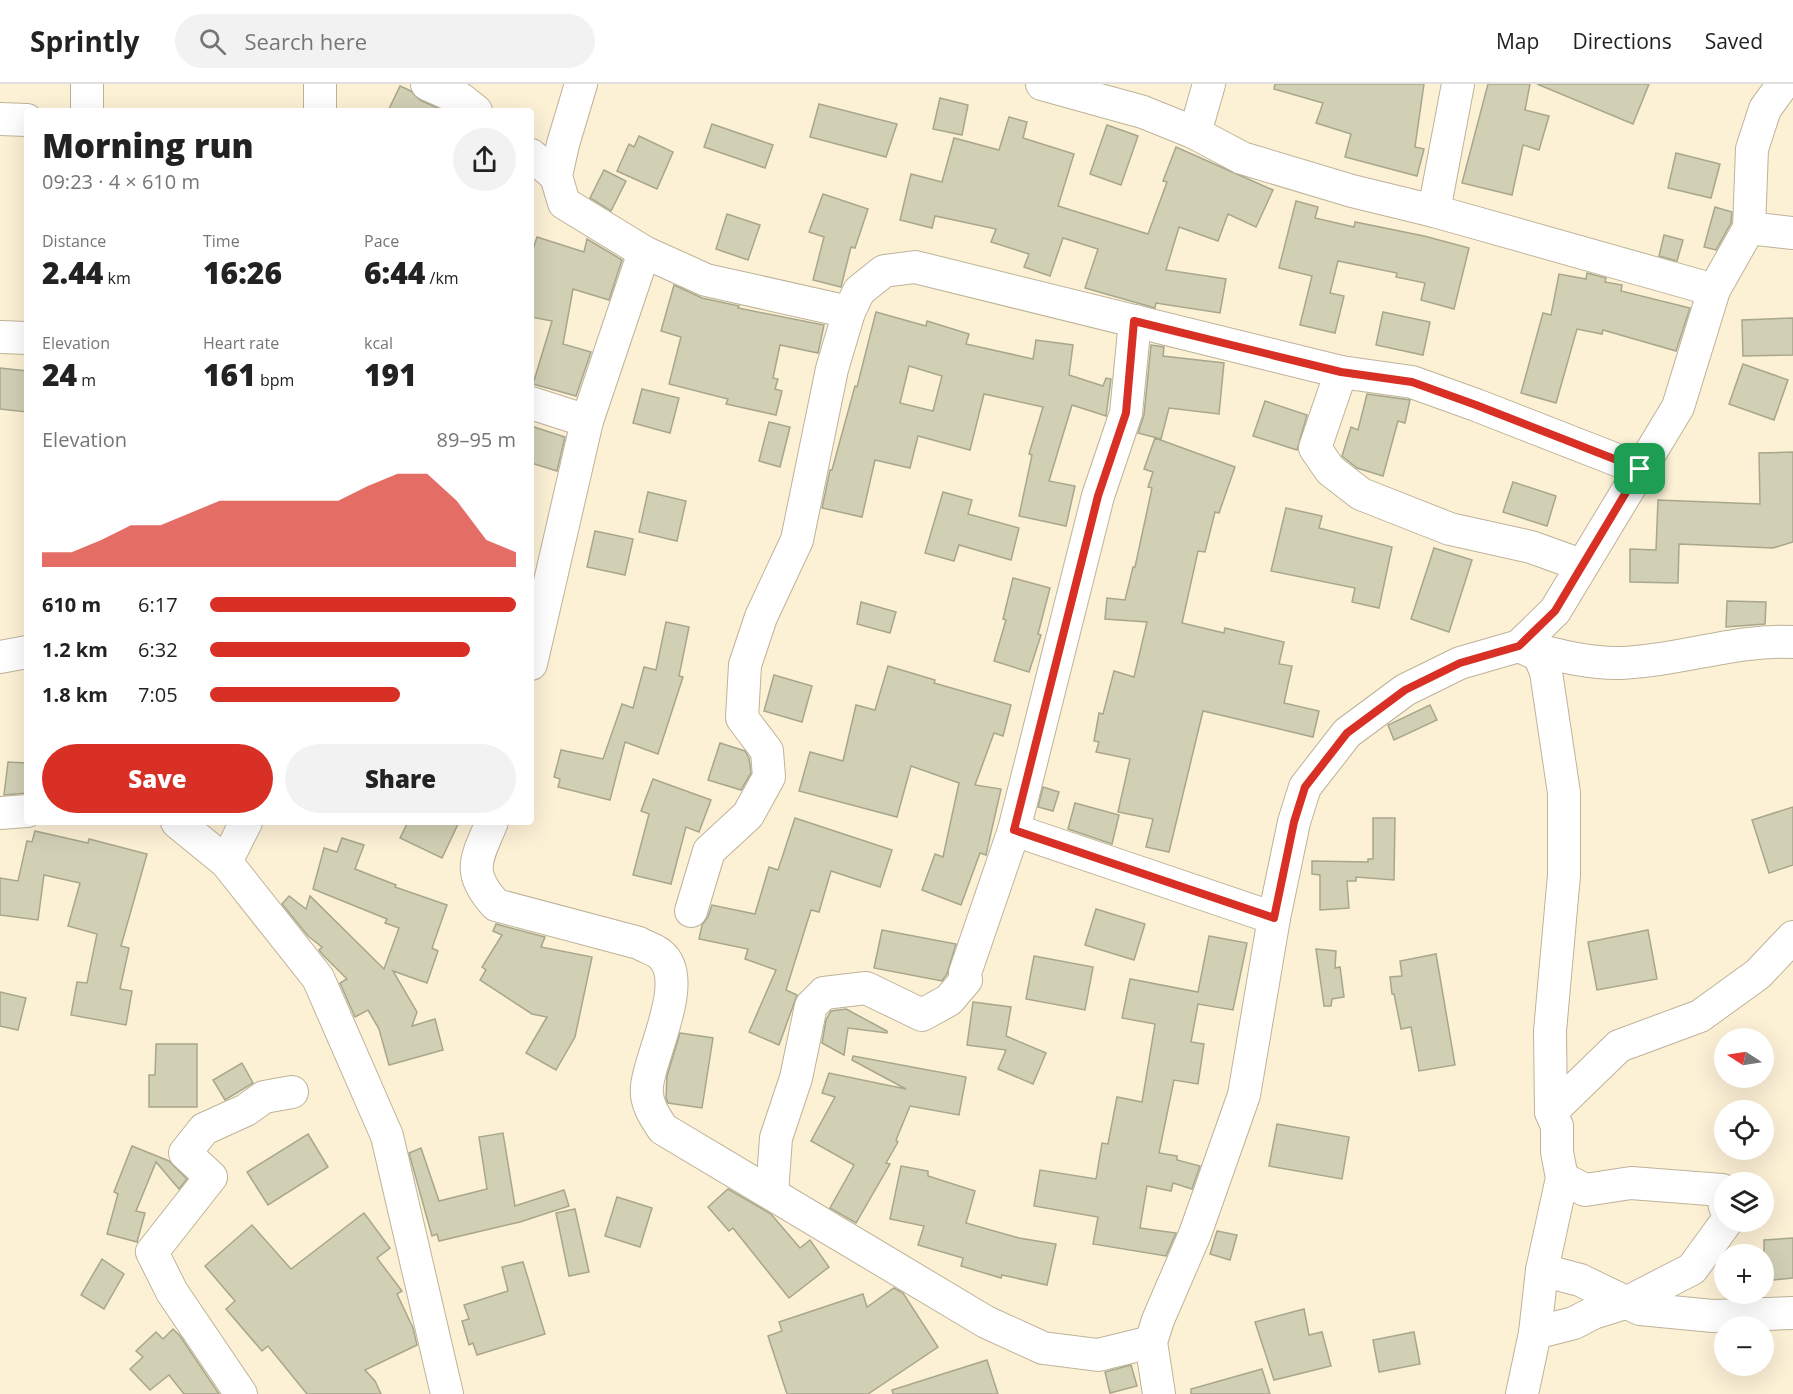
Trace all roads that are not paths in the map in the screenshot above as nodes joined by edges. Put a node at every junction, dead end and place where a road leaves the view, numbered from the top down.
1 (87, 84) edge
2 (320, 84) edge
3 (427, 84) edge
4 (581, 84) edge
5 (1042, 84) edge
6 (1209, 84) edge
7 (1458, 84) edge
8 (1783, 84) edge
9 (87, 108) edge
10 (320, 108) edge
11 (472, 108) edge
12 (0, 119) edge
13 (24, 120) edge
14 (1195, 133) junction
15 (534, 157) edge
16 (556, 176) junction
17 (1434, 211) junction
18 (1749, 228) junction
19 (1793, 233) edge
20 (644, 252) junction
21 (1714, 290) junction
22 (849, 312) junction
23 (1134, 321) junction
24 (0, 337) edge
25 (24, 338) edge
26 (1341, 372) junction
27 (534, 404) edge
28 (586, 421) junction
29 (1640, 469) junction
30 (1581, 566) junction
31 (1793, 642) edge
32 (534, 646) edge
33 (1519, 646) junction
34 (24, 653) edge
35 (0, 657) edge
36 (24, 812) edge
37 (0, 813) edge
38 (181, 825) edge
39 (244, 825) edge
40 (491, 825) edge
41 (1014, 830) junction
42 (226, 862) junction
43 (691, 911) dead end
44 (1274, 918) junction
45 (1793, 937) edge
46 (292, 1092) dead end
47 (1551, 1112) junction
48 (1562, 1178) junction
49 (1714, 1189) edge
50 (772, 1193) junction
51 (1717, 1232) edge
52 (1542, 1270) junction
53 (1628, 1302) junction
54 (1793, 1313) edge
55 (1535, 1333) junction
56 (1151, 1342) junction
57 (242, 1394) edge
58 (447, 1394) edge
59 (1159, 1394) edge
60 (1522, 1394) edge

1 - 9 street
2 - 10 street
3 - 11 street
4 - 16 street
5 - 14 street
6 - 14 street
7 - 17 street
8 - 18 street
12 - 13 street
14 - 17 street
15 - 16 street
16 - 20 street
17 - 21 street
18 - 19 street
18 - 21 street
20 - 22 street
20 - 28 street
21 - 29 street
22 - 23 street
22 - 43 street
23 - 26 street
23 - 41 street
24 - 25 street
26 - 29 street
26 - 30 street
27 - 28 street
28 - 32 street
29 - 30 street
30 - 33 street
31 - 33 street
33 - 44 street
33 - 47 street
34 - 35 street
36 - 37 street
38 - 42 street
39 - 42 street
40 - 50 street
41 - 44 street
41 - 50 street
42 - 58 street
44 - 56 street
45 - 47 street
46 - 57 street
47 - 48 street
48 - 49 street
48 - 52 street
50 - 56 street
51 - 53 street
52 - 53 street
52 - 55 street
53 - 54 street
53 - 55 street
55 - 60 street
56 - 59 street

